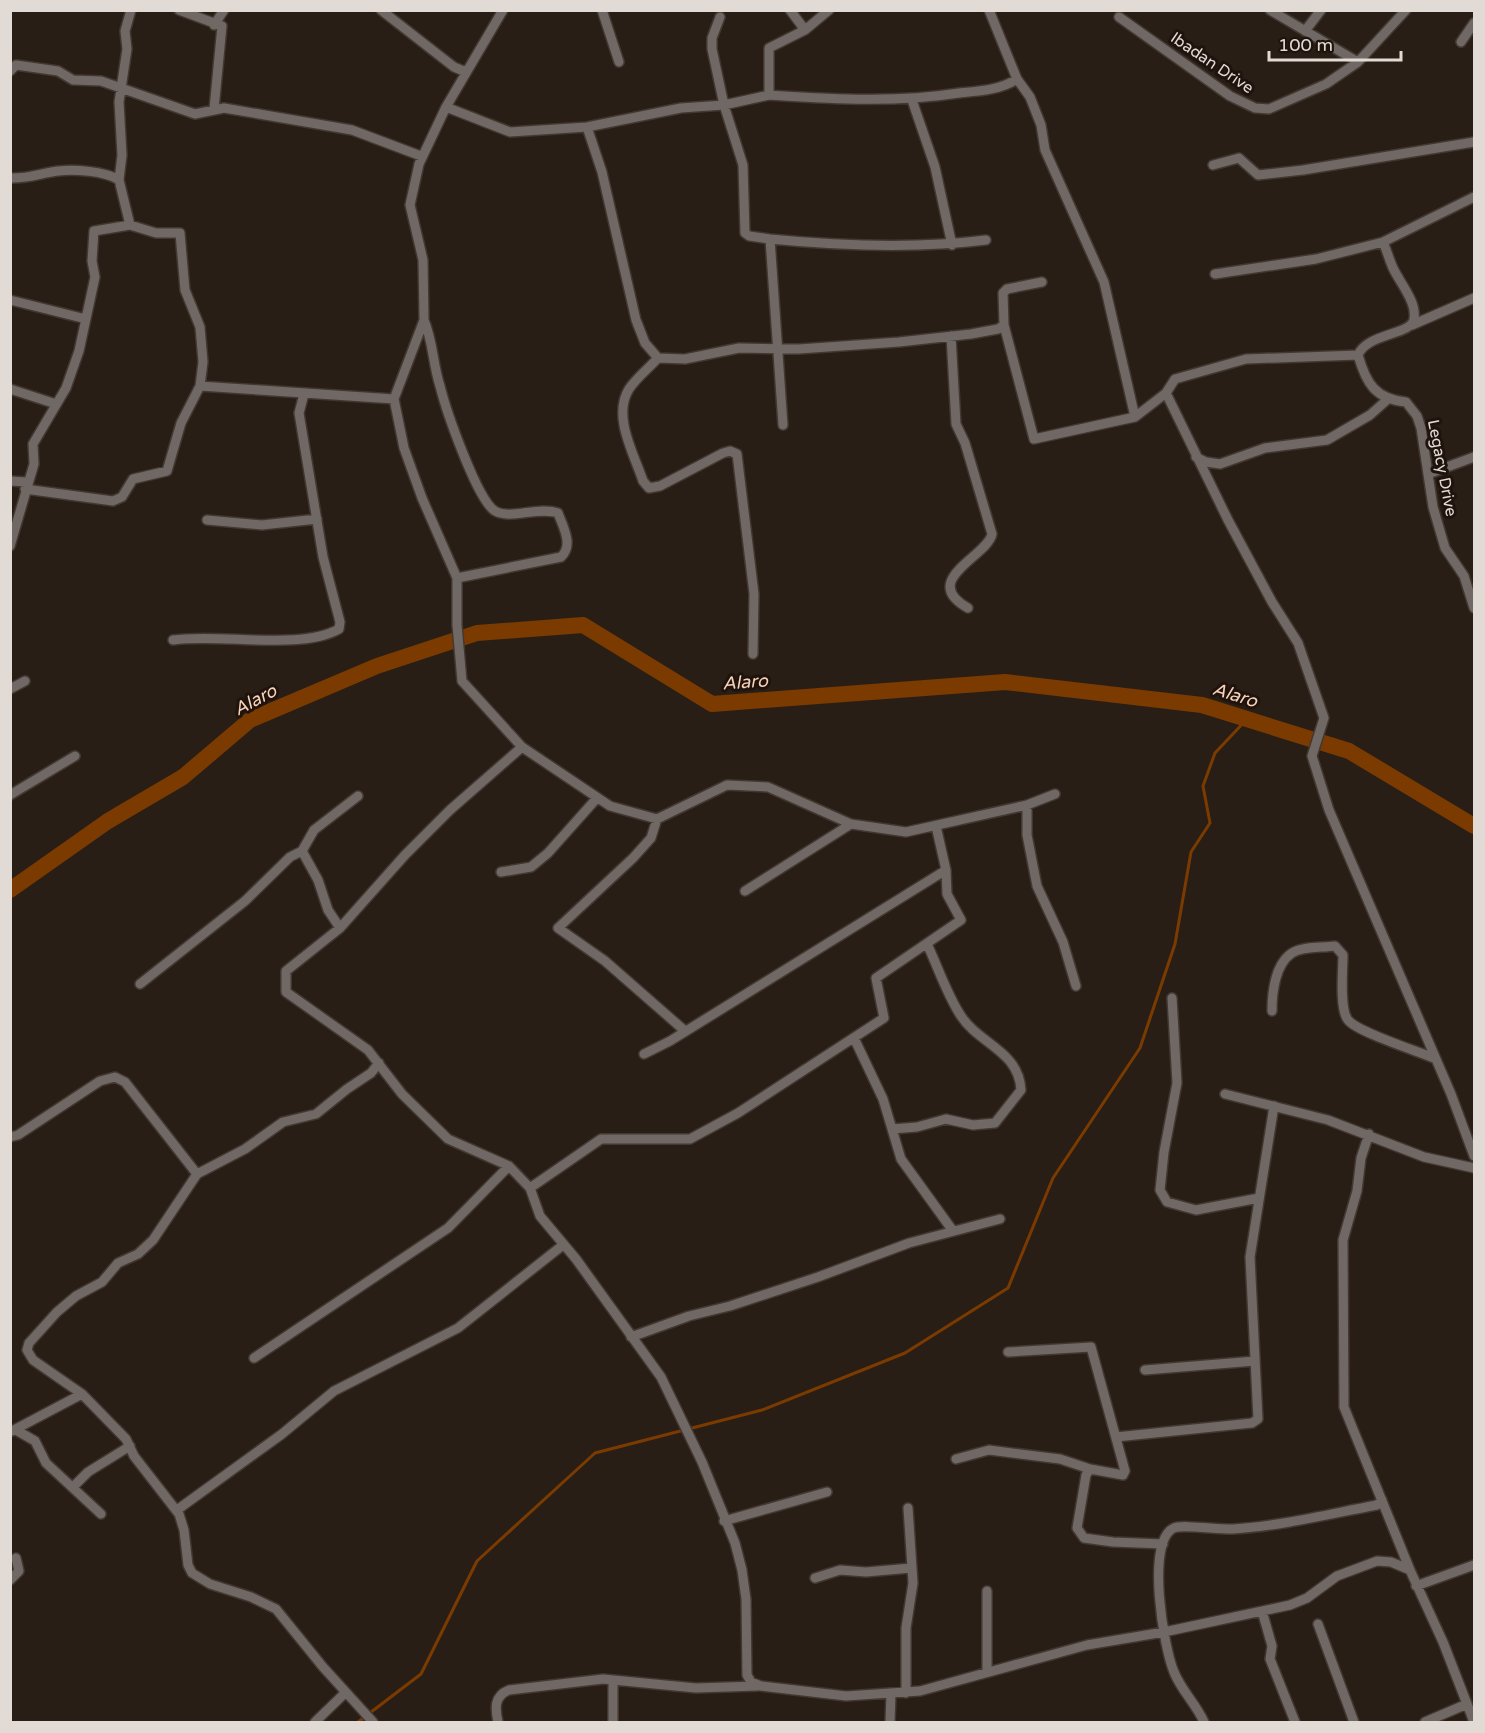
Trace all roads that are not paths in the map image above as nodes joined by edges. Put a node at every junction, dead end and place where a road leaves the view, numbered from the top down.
1 (131, 10) edge
2 (179, 10) edge
3 (224, 10) edge
4 (381, 10) edge
5 (503, 10) edge
6 (602, 10) edge
7 (790, 10) edge
8 (829, 10) edge
9 (989, 10) edge
10 (1269, 10) edge
11 (1321, 10) edge
12 (1406, 10) edge
13 (720, 17) dead end
14 (1119, 17) dead end
15 (1474, 23) edge
16 (214, 25) junction
17 (805, 30) junction
18 (1305, 31) junction
19 (1461, 42) dead end
20 (619, 62) dead end
21 (1358, 62) junction
22 (10, 71) edge
23 (466, 72) junction
24 (1017, 79) junction
25 (120, 88) junction
26 (769, 95) junction
27 (912, 100) junction
28 (724, 105) junction
29 (446, 107) junction
30 (214, 110) junction
31 (587, 127) junction
32 (1474, 142) edge
33 (421, 156) junction
34 (1213, 165) dead end
35 (117, 175) junction
36 (10, 178) edge
37 (1474, 197) edge
38 (130, 225) junction
39 (770, 239) junction
40 (986, 240) dead end
41 (1383, 242) junction
42 (952, 245) junction
43 (1215, 274) dead end
44 (1042, 282) dead end
45 (10, 300) edge
46 (1474, 300) edge
47 (86, 319) junction
48 (424, 320) junction
49 (1004, 325) junction
50 (1412, 325) junction
51 (951, 336) junction
52 (777, 349) junction
53 (1358, 355) junction
54 (658, 358) junction
55 (200, 386) junction
56 (10, 389) edge
57 (1166, 393) junction
58 (304, 394) junction
59 (394, 399) junction
60 (1388, 399) junction
61 (56, 404) junction
62 (1135, 417) junction
63 (783, 425) dead end
64 (1474, 457) edge
65 (1196, 458) junction
66 (1428, 474) junction
67 (10, 481) edge
68 (26, 486) junction
69 (317, 519) junction
70 (207, 520) dead end
71 (10, 546) edge
72 (1474, 574) edge
73 (1464, 576) junction
74 (458, 578) junction
75 (968, 608) dead end
76 (1474, 609) edge
77 (173, 640) dead end
78 (753, 654) dead end
79 (25, 681) dead end
80 (10, 689) edge
81 (522, 747) junction
82 (75, 756) dead end
83 (1055, 794) dead end
84 (10, 795) edge
85 (358, 796) dead end
86 (597, 798) junction
87 (1027, 805) junction
88 (657, 819) junction
89 (851, 824) junction
90 (936, 826) junction
91 (302, 850) junction
92 (946, 870) junction
93 (501, 872) dead end
94 (745, 891) dead end
95 (340, 928) junction
96 (927, 944) junction
97 (140, 984) dead end
98 (1076, 986) dead end
99 (1172, 998) dead end
100 (1272, 1011) dead end
101 (685, 1031) junction
102 (854, 1038) junction
103 (644, 1054) dead end
104 (1434, 1058) junction
105 (379, 1064) junction
106 (1225, 1094) dead end
107 (1274, 1106) junction
108 (892, 1129) junction
109 (1369, 1134) junction
110 (10, 1137) edge
111 (1474, 1156) edge
112 (508, 1166) junction
113 (1474, 1168) edge
114 (196, 1174) junction
115 (530, 1188) junction
116 (1259, 1198) junction
117 (1000, 1219) dead end
118 (953, 1231) junction
119 (563, 1245) junction
120 (632, 1337) junction
121 (1008, 1352) dead end
122 (254, 1358) dead end
123 (1255, 1362) junction
124 (1145, 1370) dead end
125 (82, 1394) junction
126 (13, 1431) edge
127 (1116, 1437) junction
128 (130, 1446) junction
129 (956, 1459) dead end
130 (1090, 1469) junction
131 (73, 1487) junction
132 (827, 1492) dead end
133 (1382, 1500) junction
134 (908, 1508) dead end
135 (177, 1510) junction
136 (101, 1515) dead end
137 (724, 1521) junction
138 (1163, 1544) junction
139 (15, 1558) dead end
140 (1474, 1565) edge
141 (911, 1568) junction
142 (1410, 1570) junction
143 (815, 1578) dead end
144 (10, 1580) edge
145 (1416, 1586) junction
146 (987, 1591) dead end
147 (1262, 1611) junction
148 (1318, 1624) dead end
149 (1164, 1632) junction
150 (987, 1672) junction
151 (613, 1681) junction
152 (761, 1686) junction
153 (345, 1693) junction
154 (906, 1693) junction
155 (891, 1694) junction
156 (1467, 1704) junction
157 (315, 1722) edge
158 (373, 1722) edge
159 (498, 1722) edge
160 (614, 1722) edge
161 (890, 1722) edge
162 (1204, 1722) edge
163 (1295, 1722) edge
164 (1354, 1722) edge
165 (1425, 1722) edge
166 (1474, 1722) edge

1 - 25 street
2 - 16 street
3 - 16 street
4 - 23 street
5 - 23 street
6 - 20 street
7 - 17 street
8 - 17 street
9 - 24 street
10 - 18 street
11 - 18 street
12 - 21 street, Ibadan Drive
13 - 28 street
14 - 21 street, Ibadan Drive
15 - 19 street
16 - 30 street
17 - 26 street
18 - 21 street
22 - 25 street
23 - 29 street
24 - 27 street
24 - 62 street
25 - 30 street
25 - 35 street
26 - 27 street
26 - 28 street
27 - 42 street
28 - 31 street
28 - 39 street
29 - 31 street
29 - 33 street
30 - 33 street
31 - 54 street
32 - 34 street
33 - 48 street
35 - 36 street
35 - 38 street
37 - 41 street
38 - 47 street
38 - 55 street
39 - 42 street
39 - 52 street
40 - 42 street
41 - 43 street
41 - 50 street
44 - 49 street
45 - 47 street
46 - 50 street
47 - 61 street
48 - 59 street
48 - 74 street
49 - 51 street
49 - 62 street
50 - 53 street
51 - 52 street
51 - 75 street
52 - 54 street
52 - 63 street
53 - 57 street
53 - 60 street, Legacy Drive
54 - 78 street
55 - 58 street
55 - 68 street
56 - 61 street
57 - 62 street
57 - 65 street
58 - 59 street
58 - 69 street
59 - 74 street
60 - 65 street
60 - 66 street, Legacy Drive
61 - 68 street
64 - 66 street
65 - 104 street
66 - 73 street, Legacy Drive
67 - 68 street
68 - 71 street
69 - 70 street
69 - 77 street
72 - 73 street
73 - 76 street, Legacy Drive
74 - 81 street
79 - 80 street
81 - 86 street
81 - 95 street
82 - 84 street
83 - 87 street
85 - 91 street
86 - 88 street
86 - 93 street
87 - 90 street
87 - 98 street
88 - 89 street
88 - 101 street
89 - 90 street
89 - 94 street
90 - 92 street
91 - 95 street
91 - 97 street
92 - 96 street
92 - 101 street
95 - 105 street
96 - 102 street
96 - 108 street
99 - 116 street
100 - 104 street
101 - 103 street
102 - 108 street
102 - 115 street
104 - 111 street
105 - 112 street
105 - 114 street
106 - 107 street
107 - 109 street
107 - 116 street
108 - 118 street
109 - 113 street
109 - 133 street
110 - 114 street
112 - 115 street
112 - 122 street
114 - 125 street
115 - 119 street
116 - 123 street
117 - 118 street
118 - 120 street
119 - 120 street
119 - 135 street
120 - 137 street
121 - 127 street
123 - 124 street
123 - 127 street
125 - 126 street
125 - 128 street
126 - 131 street
127 - 130 street
128 - 131 street
128 - 135 street
129 - 130 street
130 - 138 street
131 - 136 street
132 - 137 street
133 - 138 street
133 - 142 street
134 - 141 street
135 - 153 street
137 - 152 street
138 - 149 street
139 - 144 street
140 - 145 street
141 - 143 street
141 - 154 street
142 - 145 street
142 - 147 street
145 - 156 street
146 - 150 street
147 - 149 street
147 - 163 street
148 - 164 street
149 - 150 street
149 - 162 street
150 - 154 street
151 - 152 street
151 - 159 street
151 - 160 street
152 - 155 street
153 - 157 street
153 - 158 street
154 - 155 street
155 - 161 street
156 - 165 street
156 - 166 street

